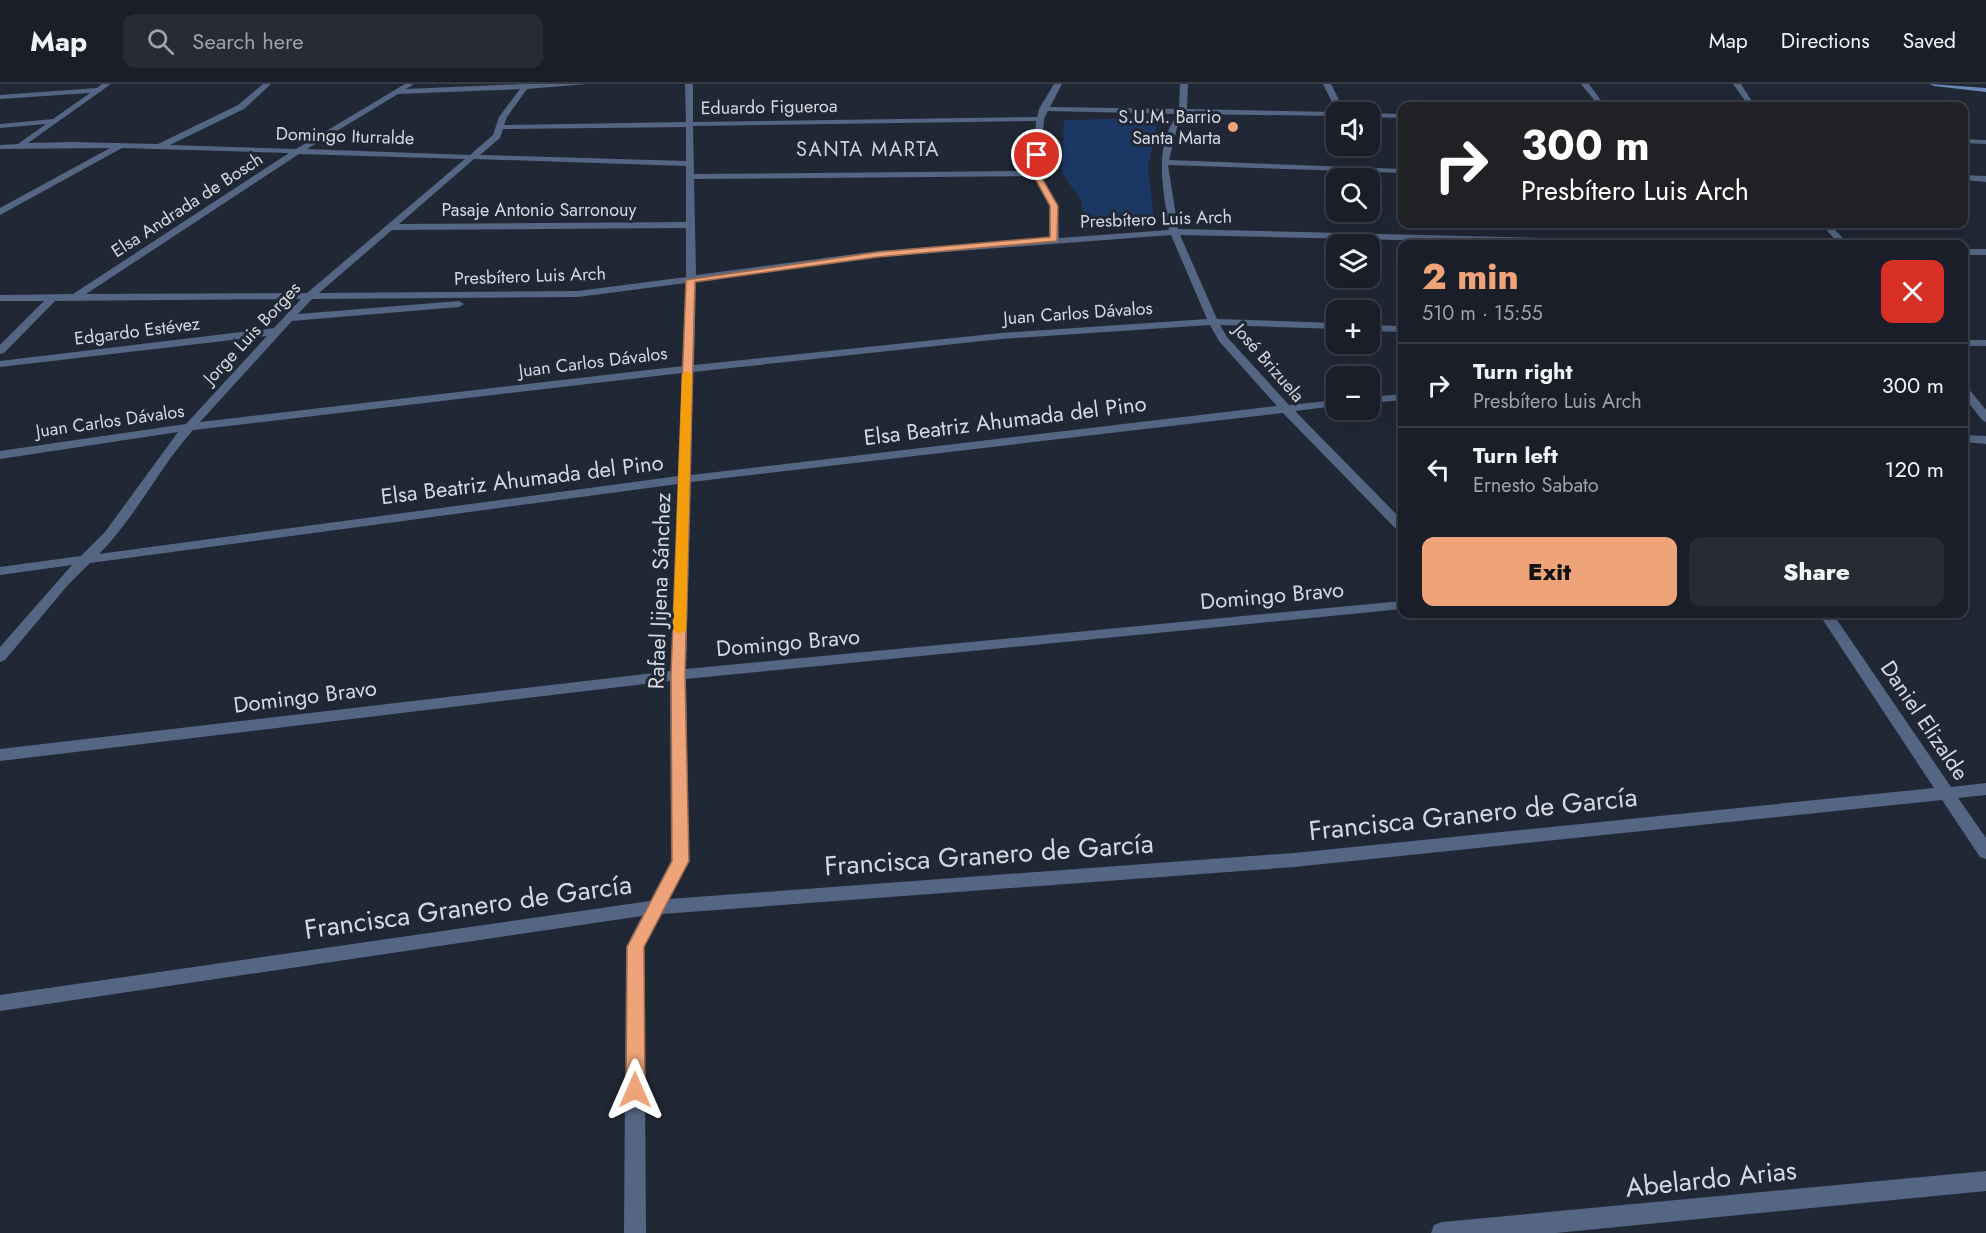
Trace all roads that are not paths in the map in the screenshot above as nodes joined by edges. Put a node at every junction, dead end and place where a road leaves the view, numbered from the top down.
1 (106, 84) edge
2 (267, 84) edge
3 (410, 84) edge
4 (583, 84) edge
5 (688, 84) edge
6 (1058, 84) edge
7 (1184, 84) edge
8 (1328, 84) edge
9 (1586, 84) edge
10 (1737, 84) edge
11 (1934, 84) edge
12 (525, 86) edge
13 (99, 90) junction
14 (1986, 90) edge
15 (396, 92) junction
16 (0, 97) edge
17 (1335, 102) edge
18 (1599, 102) edge
19 (1749, 102) edge
20 (1043, 109) junction
21 (1183, 112) junction
22 (1326, 113) edge
23 (1380, 115) edge
24 (1398, 116) edge
25 (1040, 119) junction
26 (55, 121) junction
27 (688, 123) junction
28 (0, 126) edge
29 (498, 127) junction
30 (1968, 141) edge
31 (1986, 142) edge
32 (21, 145) junction
33 (121, 145) junction
34 (0, 147) edge
35 (159, 147) junction
36 (298, 151) junction
37 (474, 156) junction
38 (1164, 162) junction
39 (688, 171) junction
40 (1398, 171) edge
41 (1035, 173) junction
42 (1968, 178) edge
43 (1986, 179) edge
44 (0, 212) edge
45 (690, 225) junction
46 (389, 227) junction
47 (1829, 228) edge
48 (1174, 232) junction
49 (1054, 239) junction
50 (1504, 240) edge
51 (1840, 240) edge
52 (1968, 252) edge
53 (1986, 252) edge
54 (691, 280) junction
55 (578, 294) junction
56 (309, 296) junction
57 (0, 298) edge
58 (74, 298) junction
59 (51, 299) junction
60 (291, 318) junction
61 (1213, 322) junction
62 (1326, 326) edge
63 (1380, 328) edge
64 (1398, 329) edge
65 (279, 331) junction
66 (1968, 343) edge
67 (1986, 343) edge
68 (0, 351) edge
69 (0, 364) edge
70 (687, 369) junction
71 (1968, 395) edge
72 (1398, 397) edge
73 (1380, 399) edge
74 (1326, 405) edge
75 (1285, 408) junction
76 (1986, 417) edge
77 (189, 427) junction
78 (1968, 439) edge
79 (1986, 440) edge
80 (0, 455) edge
81 (685, 479) junction
82 (1398, 523) edge
83 (89, 557) junction
84 (0, 571) edge
85 (1398, 606) edge
86 (1829, 618) edge
87 (0, 657) edge
88 (678, 675) junction
89 (0, 755) edge
90 (1986, 789) edge
91 (1946, 791) junction
92 (1986, 852) edge
93 (655, 907) junction
94 (0, 1003) edge
95 (1986, 1181) edge
96 (635, 1233) edge
97 (1442, 1233) edge

1 - 13 street
2 - 35 street
3 - 15 street, Elsa Andrada de Bosch
4 - 12 street
5 - 27 street, Rafael Jijena Sánchez
6 - 20 street
7 - 21 street, José Brizuela
8 - 17 street
9 - 18 street
10 - 19 street
11 - 14 main road
12 - 15 street
12 - 29 street, Jorge Luis Borges
13 - 16 street
13 - 26 street
15 - 36 street, Elsa Andrada de Bosch
20 - 21 street
20 - 25 street
21 - 22 street
21 - 38 street, José Brizuela
23 - 24 street
25 - 27 street, Eduardo Figueroa
25 - 41 street
26 - 28 street
26 - 32 street
27 - 29 street, Eduardo Figueroa
27 - 39 street, Rafael Jijena Sánchez
29 - 37 street, Jorge Luis Borges
30 - 31 street
32 - 33 street, Domingo Iturralde
32 - 34 street, Domingo Iturralde
33 - 35 street, Domingo Iturralde
33 - 44 street
35 - 36 street, Domingo Iturralde
36 - 37 street, Domingo Iturralde
36 - 58 street, Elsa Andrada de Bosch
37 - 39 street, Domingo Iturralde
37 - 46 street, Jorge Luis Borges
38 - 40 street
38 - 48 street, José Brizuela
39 - 41 street, Domingo Iturralde
39 - 45 street, Rafael Jijena Sánchez
41 - 49 street
42 - 43 street
45 - 46 street, Pasaje Antonio Sarronouy
45 - 54 street, Rafael Jijena Sánchez
46 - 56 street, Jorge Luis Borges
47 - 51 street
48 - 49 street, Presbítero Luis Arch
48 - 50 street, Presbítero Luis Arch
48 - 61 street, José Brizuela
49 - 54 street, Presbítero Luis Arch
52 - 53 street
54 - 55 street, Presbítero Luis Arch
54 - 70 street, Rafael Jijena Sánchez
55 - 56 street, Presbítero Luis Arch
55 - 60 street
56 - 58 street, Presbítero Luis Arch
56 - 60 street, Jorge Luis Borges
57 - 59 street, Presbítero Luis Arch
58 - 59 street, Presbítero Luis Arch
59 - 68 street
60 - 65 street, Jorge Luis Borges
61 - 62 street, Juan Carlos Dávalos
61 - 70 street, Juan Carlos Dávalos
61 - 75 street, José Brizuela
63 - 64 street
65 - 69 street, Edgardo Estévez
65 - 77 street, Jorge Luis Borges
66 - 67 street
70 - 77 street, Juan Carlos Dávalos
70 - 81 street, Rafael Jijena Sánchez
71 - 76 street
72 - 73 street
74 - 75 street, Elsa Beatriz Ahumada del Pino
75 - 81 street, Elsa Beatriz Ahumada del Pino
75 - 82 street, José Brizuela
77 - 80 street, Juan Carlos Dávalos
77 - 83 street, Jorge Luis Borges
78 - 79 street
81 - 83 street, Elsa Beatriz Ahumada del Pino
81 - 88 street, Rafael Jijena Sánchez
83 - 84 street, Elsa Beatriz Ahumada del Pino
83 - 87 street, Jorge Luis Borges
85 - 88 street, Domingo Bravo
86 - 91 street, Daniel Elizalde
88 - 89 street, Domingo Bravo
88 - 93 street, Rafael Jijena Sánchez
90 - 91 street, Francisca Granero de García
91 - 92 street, Daniel Elizalde
91 - 93 street, Francisca Granero de García
93 - 94 street, Francisca Granero de García
93 - 96 street, Rafael Jijena Sánchez
95 - 97 street, Abelardo Arias

